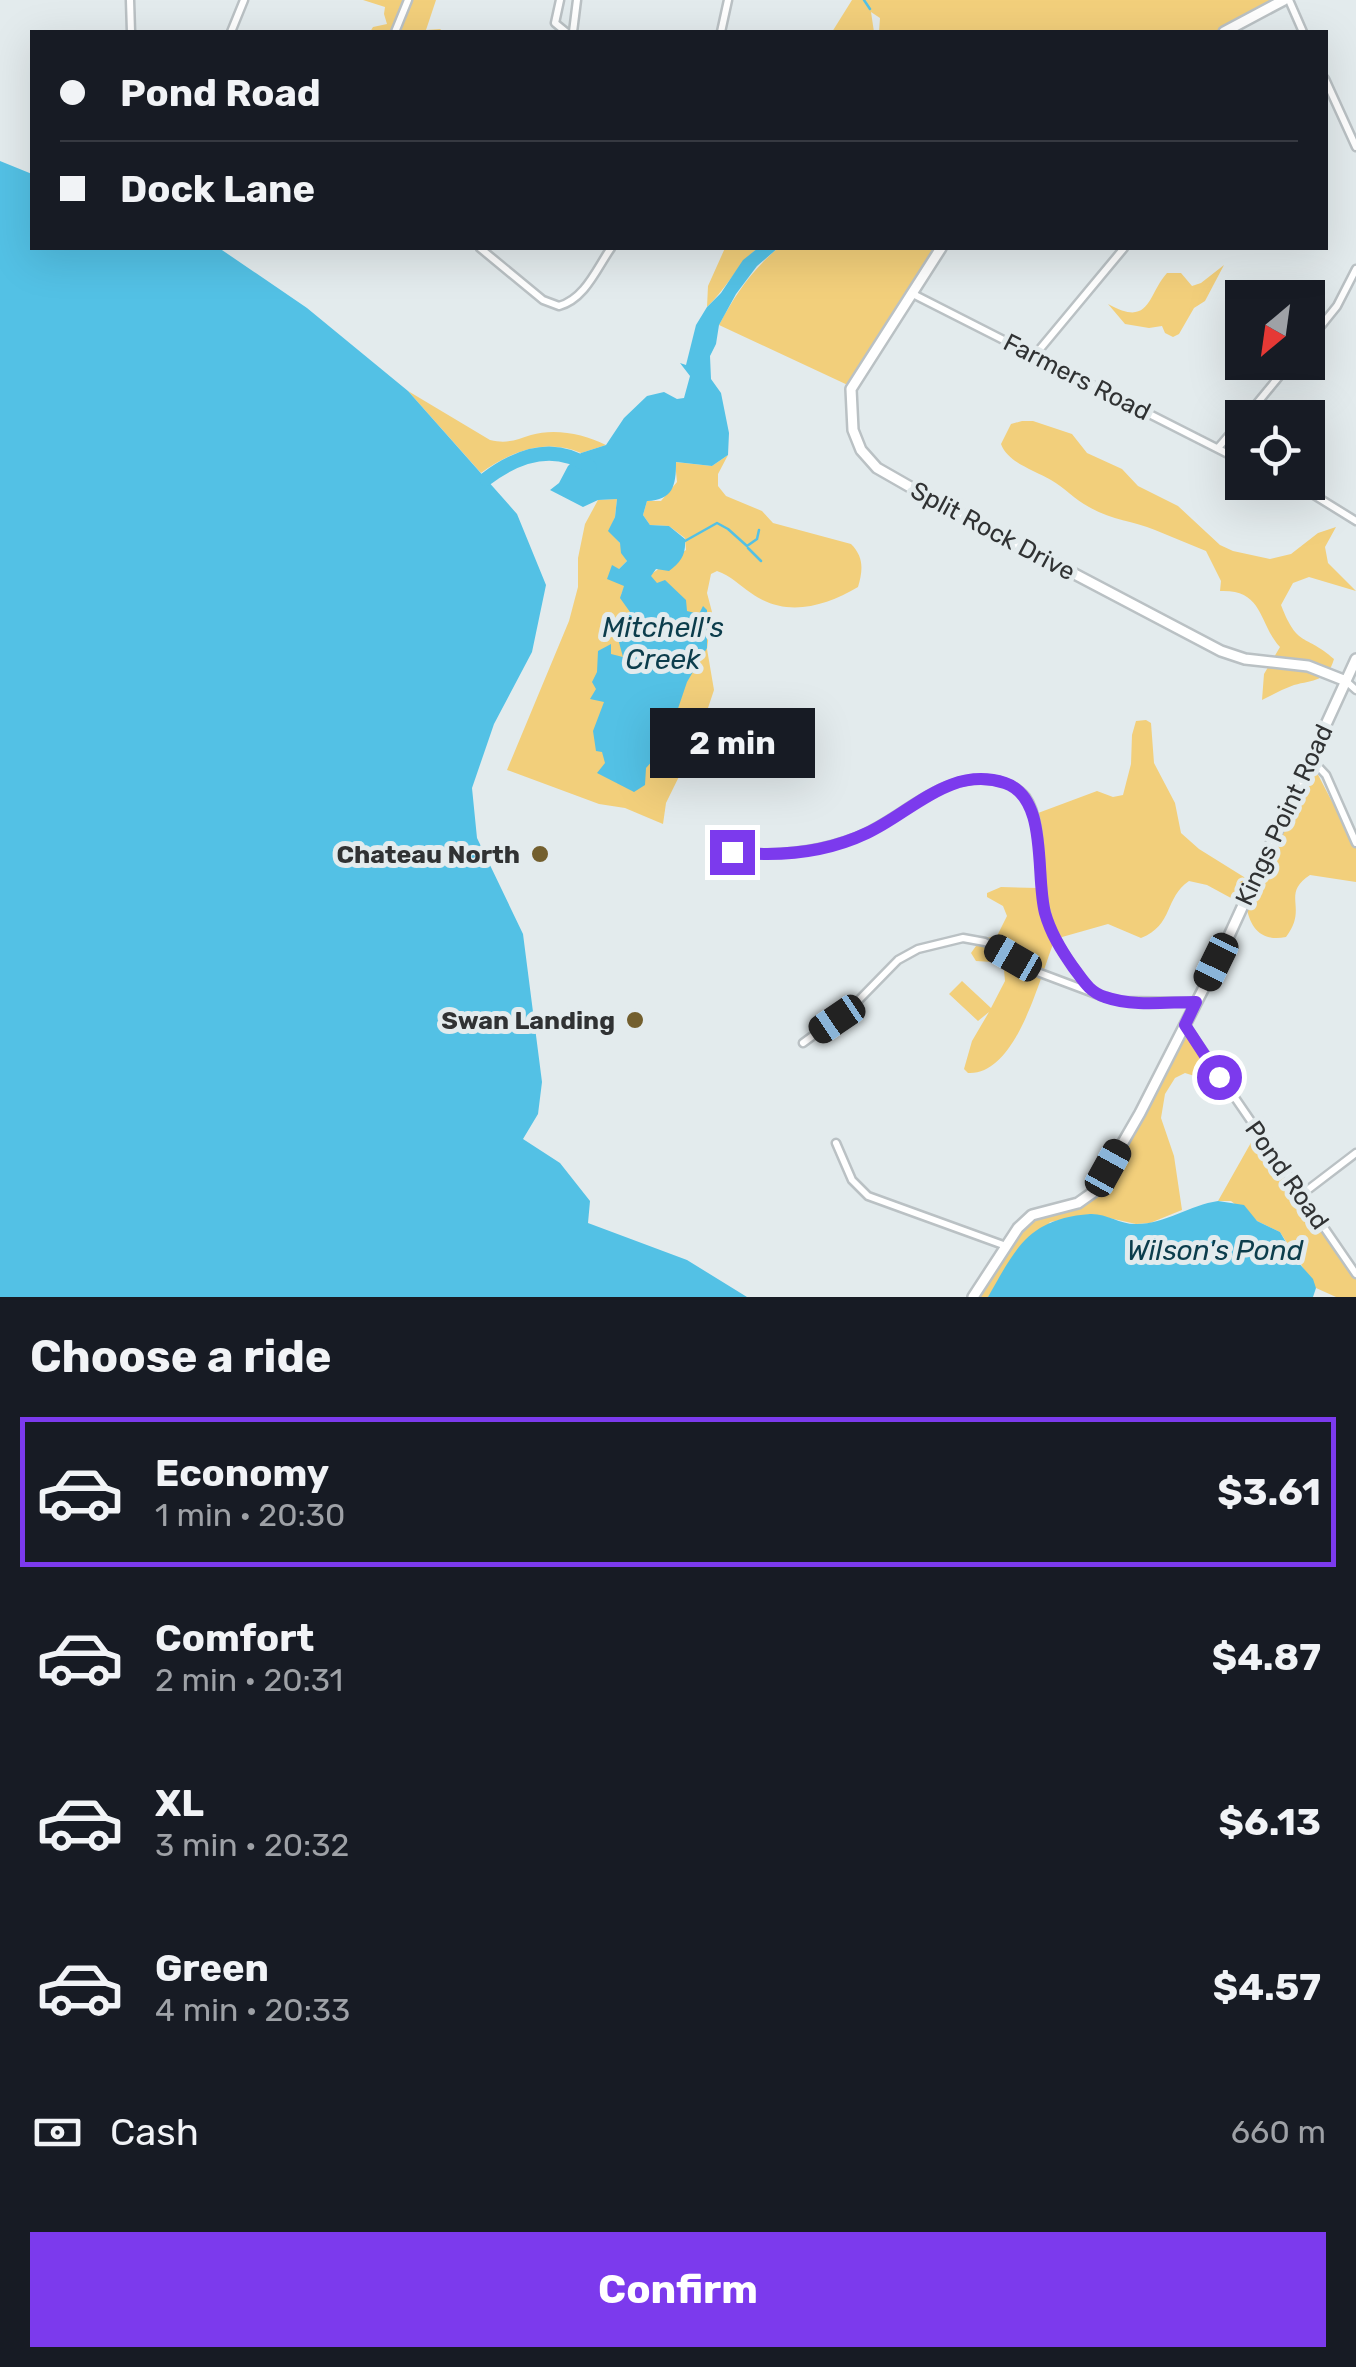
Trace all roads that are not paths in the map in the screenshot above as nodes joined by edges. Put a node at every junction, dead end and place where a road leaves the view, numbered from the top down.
1 (130, 0) edge
2 (244, 0) edge
3 (408, 0) edge
4 (560, 0) edge
5 (577, 0) edge
6 (728, 0) edge
7 (1286, 0) edge
8 (130, 30) edge
9 (231, 30) edge
10 (396, 30) edge
11 (567, 30) edge
12 (570, 30) edge
13 (721, 30) edge
14 (1228, 30) edge
15 (1301, 30) edge
16 (1328, 86) edge
17 (1356, 147) edge
18 (482, 250) edge
19 (610, 250) edge
20 (940, 250) edge
21 (1122, 250) edge
22 (1356, 269) edge
23 (912, 293) junction
24 (1325, 321) edge
25 (1035, 355) junction
26 (1276, 380) edge
27 (1260, 400) edge
28 (1225, 440) edge
29 (1218, 448) junction
30 (1225, 452) edge
31 (1322, 500) edge
32 (1356, 521) edge
33 (1356, 659) edge
34 (1346, 681) junction
35 (1356, 690) edge
36 (1310, 758) junction
37 (1356, 844) edge
38 (732, 852) dead end
39 (1090, 990) junction
40 (1196, 1002) junction
41 (1185, 1025) junction
42 (802, 1043) dead end
43 (836, 1143) dead end
44 (1356, 1153) edge
45 (1301, 1194) junction
46 (1006, 1246) junction
47 (1356, 1274) edge
48 (973, 1297) edge

1 - 8 street
2 - 9 street
3 - 10 street
4 - 11 street
5 - 12 street
6 - 13 street
7 - 14 street
7 - 15 street
16 - 17 street
18 - 19 street
20 - 23 street, Split Rock Drive
21 - 25 street
22 - 24 street
23 - 25 street, Farmers Road
23 - 34 street, Split Rock Drive
25 - 29 street, Farmers Road
26 - 27 street
28 - 29 street
29 - 30 street, Farmers Road
31 - 32 street
33 - 34 street, Kings Point Road
34 - 35 street
34 - 36 street, Kings Point Road
36 - 37 street
36 - 40 street, Kings Point Road
38 - 39 street
39 - 40 street
39 - 42 street
40 - 41 street, Kings Point Road
41 - 45 street, Pond Road
41 - 46 street, Kings Point Road
43 - 46 street
44 - 45 street
45 - 47 street, Pond Road
46 - 48 street, Kings Point Road

